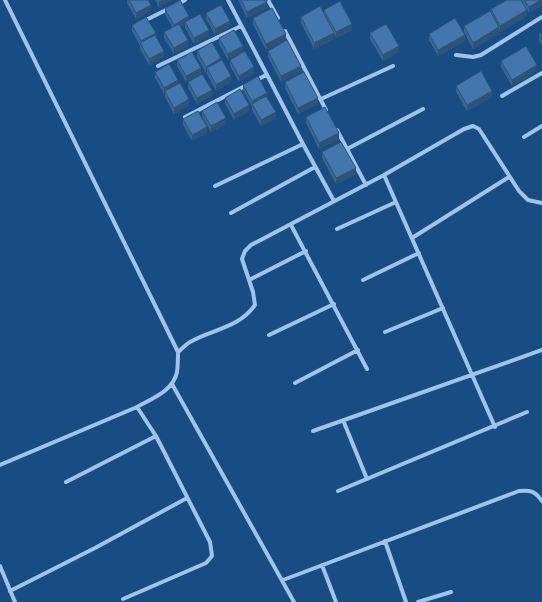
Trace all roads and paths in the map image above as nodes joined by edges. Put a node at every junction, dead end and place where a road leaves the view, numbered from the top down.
1 (5, 0) edge
2 (185, 0) edge
3 (228, 0) edge
4 (268, 0) edge
5 (542, 17) edge
6 (279, 20) edge
7 (140, 23) edge
8 (240, 26) junction
9 (282, 26) edge
10 (456, 54) dead end
11 (158, 66) dead end
12 (393, 66) dead end
13 (542, 73) edge
14 (266, 75) junction
15 (502, 96) dead end
16 (321, 99) junction
17 (423, 109) dead end
18 (327, 112) edge
19 (185, 117) edge
20 (334, 124) edge
21 (542, 126) edge
22 (524, 137) dead end
23 (303, 144) junction
24 (347, 149) junction
25 (316, 167) junction
26 (384, 175) junction
27 (509, 177) junction
28 (366, 185) junction
29 (215, 186) dead end
30 (334, 201) junction
31 (396, 202) junction
32 (542, 203) edge
33 (231, 213) dead end
34 (292, 224) junction
35 (337, 229) dead end
36 (412, 238) junction
37 (306, 251) junction
38 (419, 253) junction
39 (249, 280) junction
40 (363, 280) dead end
41 (334, 304) junction
42 (443, 308) junction
43 (385, 332) dead end
44 (269, 335) dead end
45 (358, 350) junction
46 (542, 350) edge
47 (178, 352) junction
48 (367, 369) dead end
49 (472, 374) junction
50 (295, 383) dead end
51 (172, 384) junction
52 (137, 407) junction
53 (527, 412) dead end
54 (343, 420) junction
55 (495, 427) junction
56 (313, 431) dead end
57 (156, 436) junction
58 (0, 465) edge
59 (367, 479) junction
60 (66, 482) dead end
61 (338, 491) dead end
62 (188, 498) junction
63 (542, 501) edge
64 (385, 541) junction
65 (322, 565) junction
66 (0, 566) edge
67 (2, 576) edge
68 (283, 580) junction
69 (10, 590) junction
70 (451, 592) dead end
71 (123, 599) dead end
72 (15, 602) edge
73 (294, 602) edge
74 (336, 602) edge
75 (406, 602) edge
76 (418, 602) edge

1 - 47 street
2 - 7 street
3 - 8 street
4 - 6 street
5 - 10 street
8 - 11 street
8 - 14 street
9 - 16 street
12 - 16 street
13 - 15 street
14 - 19 street
14 - 23 street
16 - 18 street
17 - 24 street
20 - 24 street
21 - 22 street
23 - 25 street
23 - 29 street
24 - 28 street
25 - 30 street
25 - 33 street
26 - 27 street
26 - 28 street
26 - 31 street
27 - 32 street
27 - 36 street
28 - 30 street
30 - 34 street
31 - 35 street
31 - 36 street
34 - 37 street
34 - 39 street
36 - 38 street
37 - 39 street
37 - 41 street
38 - 40 street
38 - 42 street
39 - 47 street
41 - 44 street
41 - 45 street
42 - 43 street
42 - 49 street
45 - 48 street
45 - 50 street
46 - 49 street
47 - 51 street
49 - 54 street
49 - 55 street
51 - 52 street
51 - 68 street
52 - 57 street
52 - 58 street
53 - 55 street
54 - 56 street
54 - 59 street
55 - 59 street
57 - 60 street
57 - 62 street
59 - 61 street
62 - 69 street
62 - 71 street
63 - 64 street
64 - 65 street
64 - 75 street
65 - 68 street
65 - 74 street
66 - 67 street
67 - 69 street
68 - 73 street
69 - 72 street
70 - 76 street

